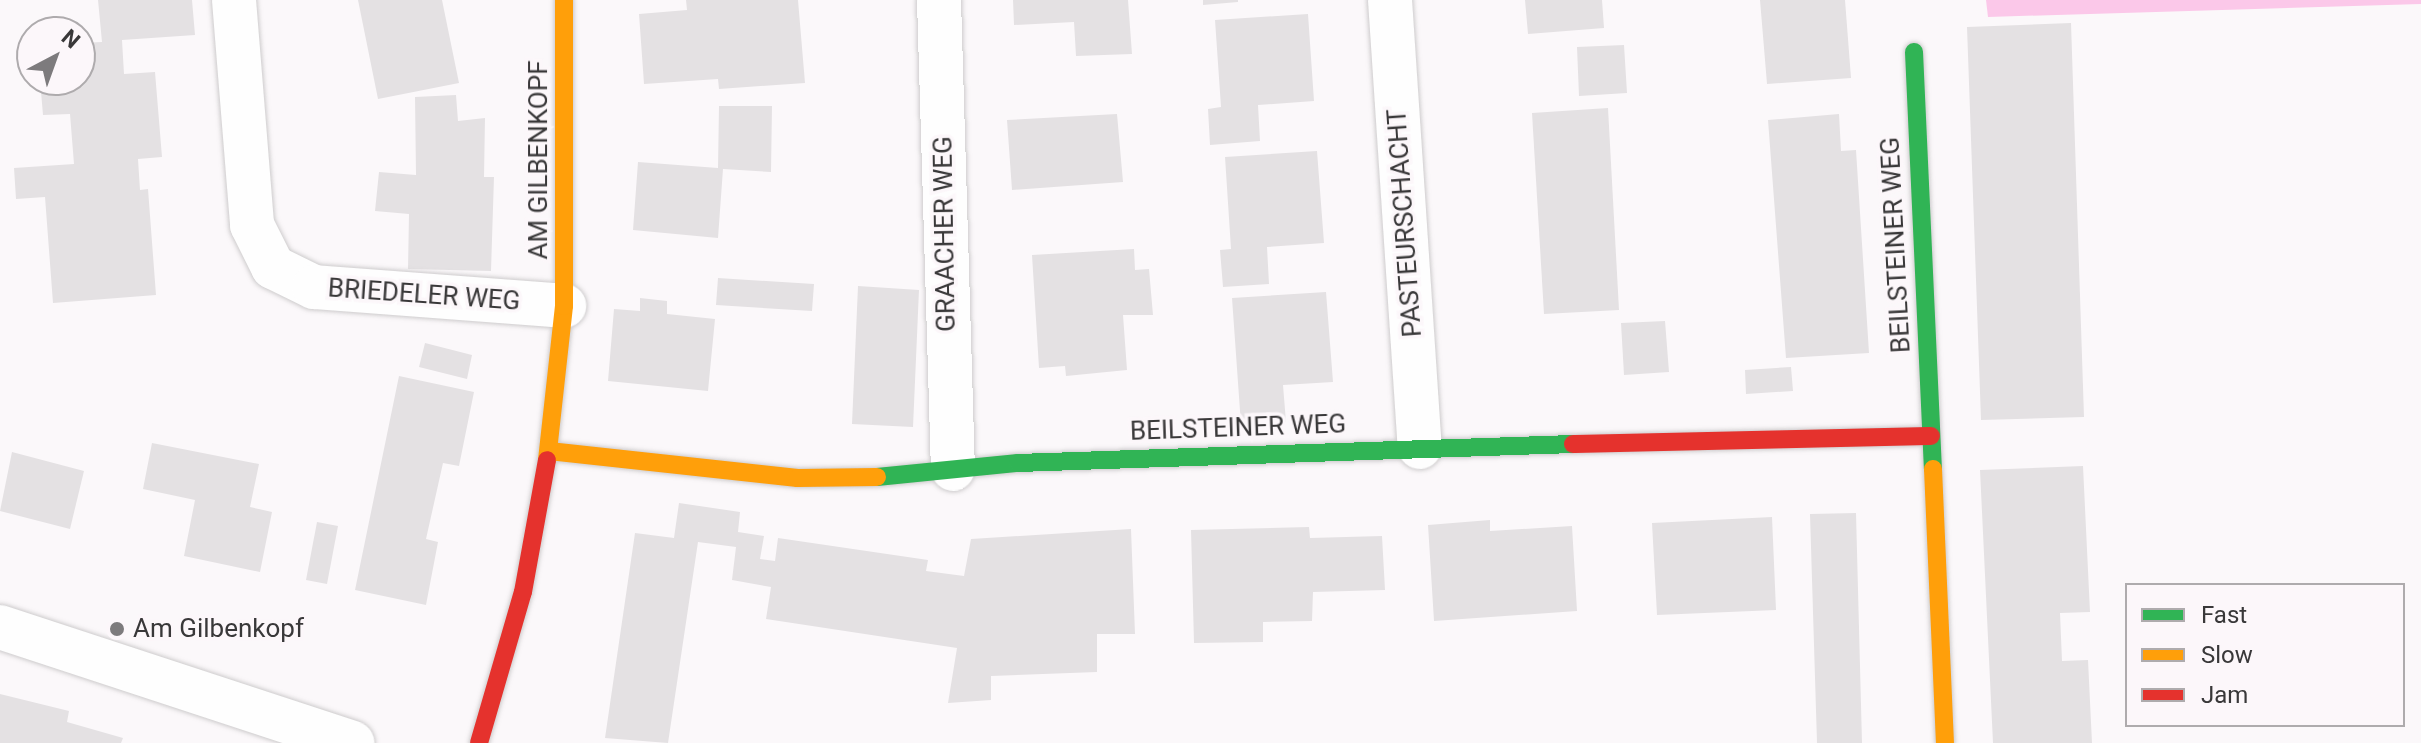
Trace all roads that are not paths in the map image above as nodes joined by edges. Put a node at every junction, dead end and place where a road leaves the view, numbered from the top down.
1 (234, 0) edge
2 (564, 0) edge
3 (939, 0) edge
4 (1390, 0) edge
5 (1914, 52) dead end
6 (564, 306) junction
7 (1931, 436) junction
8 (1420, 447) junction
9 (549, 451) junction
10 (953, 469) junction
11 (0, 627) edge
12 (352, 743) edge
13 (479, 743) edge
14 (1945, 743) edge

1 - 6 street, BRIEDELER WEG
2 - 6 street, AM GILBENKOPF
3 - 10 street, GRAACHER WEG
4 - 8 street, PASTEURSCHACHT
5 - 7 street, BEILSTEINER WEG
6 - 9 street, AM GILBENKOPF
7 - 8 street, BEILSTEINER WEG
7 - 14 street, BEILSTEINER WEG
8 - 10 street, BEILSTEINER WEG
9 - 10 street, BEILSTEINER WEG
9 - 13 street, AM GILBENKOPF
11 - 12 street

